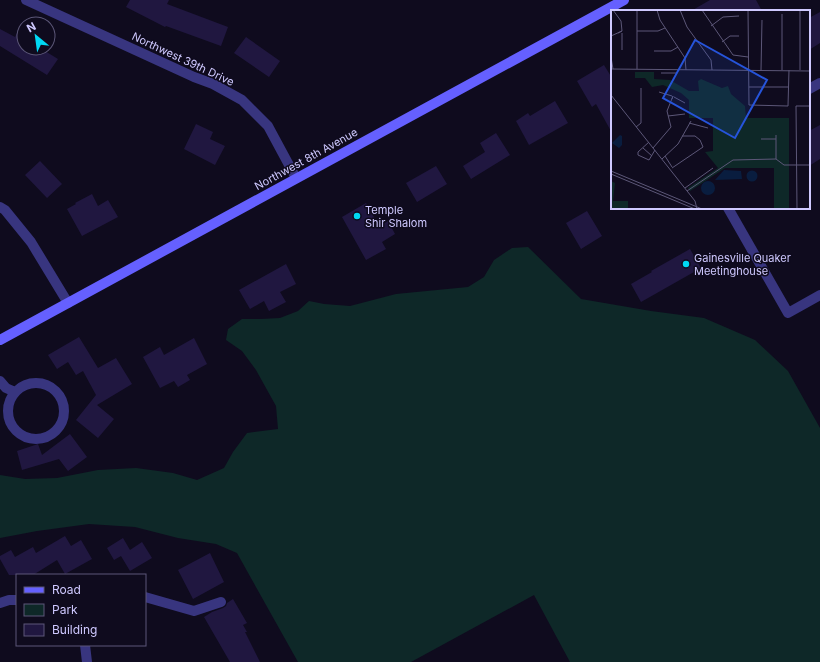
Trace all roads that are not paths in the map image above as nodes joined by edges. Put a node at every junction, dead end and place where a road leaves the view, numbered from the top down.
1 (26, 0) edge
2 (624, 0) edge
3 (612, 6) edge
4 (820, 83) edge
5 (810, 88) edge
6 (296, 178) junction
7 (0, 207) edge
8 (729, 209) edge
9 (820, 295) edge
10 (68, 303) junction
11 (0, 340) edge
12 (0, 383) edge
13 (15, 392) junction
14 (146, 597) edge
15 (16, 600) edge
16 (221, 602) dead end
17 (0, 603) edge
18 (85, 646) edge
19 (86, 662) edge

1 - 6 street, Northwest 39th Drive
2 - 3 street, Northwest 8th Avenue
3 - 6 street, Northwest 8th Avenue
4 - 5 street
6 - 10 street, Northwest 8th Avenue
7 - 10 street
8 - 9 street
10 - 11 street, Northwest 8th Avenue
12 - 13 street
13 - 13 street
14 - 16 street
15 - 17 street
18 - 19 street

